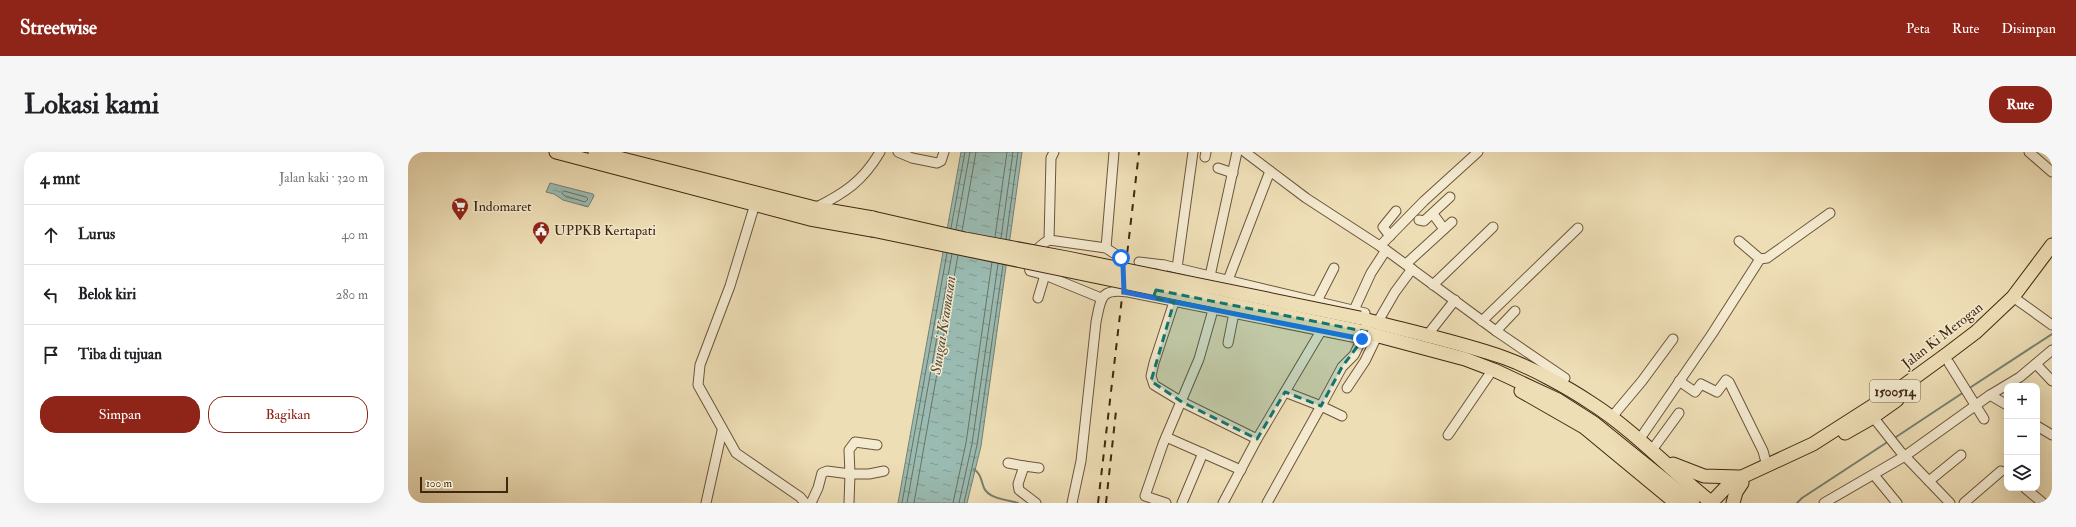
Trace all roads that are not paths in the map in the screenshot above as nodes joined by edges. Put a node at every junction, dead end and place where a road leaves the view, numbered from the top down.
1 (556, 152) edge
2 (595, 152) edge
3 (880, 152) edge
4 (898, 152) edge
5 (944, 152) edge
6 (1054, 152) edge
7 (1114, 152) edge
8 (1193, 152) edge
9 (1237, 152) edge
10 (1245, 152) edge
11 (1478, 152) edge
12 (2029, 152) edge
13 (1218, 168) dead end
14 (1270, 171) junction
15 (2052, 172) edge
16 (1233, 173) junction
17 (1450, 197) dead end
18 (755, 204) junction
19 (815, 208) junction
20 (1396, 211) dead end
21 (1830, 213) dead end
22 (1433, 214) junction
23 (1419, 220) dead end
24 (1452, 222) dead end
25 (872, 224) junction
26 (1493, 227) dead end
27 (1578, 228) dead end
28 (1444, 229) junction
29 (1390, 236) junction
30 (1049, 240) junction
31 (1739, 241) dead end
32 (2052, 245) edge
33 (1106, 248) junction
34 (1383, 248) junction
35 (1760, 259) junction
36 (2052, 260) edge
37 (1139, 262) dead end
38 (1164, 265) junction
39 (1409, 267) junction
40 (1176, 268) junction
41 (1334, 268) dead end
42 (1045, 275) junction
43 (1210, 276) junction
44 (1228, 280) junction
45 (1434, 285) junction
46 (1124, 292) junction
47 (1038, 298) dead end
48 (1100, 298) junction
49 (1153, 298) junction
50 (1317, 300) junction
51 (1455, 300) junction
52 (2017, 300) junction
53 (1174, 302) junction
54 (1213, 310) junction
55 (1515, 311) dead end
56 (1234, 314) junction
57 (1380, 318) junction
58 (1482, 321) junction
59 (2050, 323) edge
60 (1364, 327) junction
61 (1321, 331) junction
62 (1496, 331) junction
63 (1429, 339) junction
64 (1673, 339) dead end
65 (1228, 343) dead end
66 (2052, 350) edge
67 (1949, 363) junction
68 (2036, 364) junction
69 (1494, 369) junction
70 (1679, 381) junction
71 (2052, 381) edge
72 (1560, 385) junction
73 (1347, 388) dead end
74 (1285, 392) junction
75 (1990, 395) junction
76 (1182, 402) junction
77 (1974, 404) junction
78 (2004, 404) edge
79 (1321, 406) junction
80 (1679, 413) dead end
81 (1342, 416) dead end
82 (1873, 417) junction
83 (1611, 418) junction
84 (1984, 419) dead end
85 (2040, 429) edge
86 (722, 431) junction
87 (1448, 435) dead end
88 (2052, 435) edge
89 (1166, 437) junction
90 (1257, 439) junction
91 (1639, 440) junction
92 (877, 445) dead end
93 (1203, 453) junction
94 (1657, 454) junction
95 (1902, 454) junction
96 (1961, 455) dead end
97 (1008, 463) dead end
98 (1024, 466) junction
99 (1767, 466) junction
100 (1039, 468) dead end
101 (1241, 470) junction
102 (884, 471) dead end
103 (2000, 471) dead end
104 (850, 474) junction
105 (1874, 475) junction
106 (1740, 480) junction
107 (1929, 481) junction
108 (1653, 482) junction
109 (2028, 491) edge
110 (706, 503) edge
111 (805, 503) edge
112 (811, 503) edge
113 (849, 503) edge
114 (1036, 503) edge
115 (1072, 503) edge
116 (1166, 503) edge
117 (1182, 503) edge
118 (1223, 503) edge
119 (1267, 503) edge
120 (1661, 503) edge
121 (1676, 503) edge
122 (1693, 503) edge
123 (1716, 503) edge
124 (1824, 503) edge
125 (1897, 503) edge
126 (1950, 503) edge
127 (1964, 503) edge
128 (2043, 503) edge

1 - 18 highway
2 - 19 highway
3 - 19 street
4 - 5 street
6 - 30 street
7 - 33 street
8 - 40 street
9 - 16 street
10 - 14 street
11 - 29 street
12 - 15 street
13 - 16 street
14 - 34 street
14 - 44 street
16 - 43 street
17 - 22 street
18 - 25 highway
18 - 86 street
19 - 25 highway
20 - 29 street
21 - 35 street
22 - 23 street
22 - 28 street
24 - 28 street
25 - 60 highway, bridge
26 - 45 street
27 - 58 street
28 - 39 street
29 - 34 street
30 - 33 street
30 - 42 street
31 - 35 street
32 - 52 highway, Jalan Ki Merogan / 1500514
33 - 46 street
34 - 39 street
34 - 60 street
35 - 70 street
36 - 52 highway, Jalan Ki Merogan / 1500514
37 - 38 street
38 - 40 street
38 - 49 street
39 - 45 street
39 - 57 street
40 - 43 street
41 - 50 street
42 - 47 street
42 - 48 street
43 - 44 street
44 - 50 street
45 - 51 street
46 - 48 street
46 - 49 street
48 - 115 street
49 - 53 street
50 - 60 street
51 - 58 street
51 - 63 street
52 - 59 street
52 - 67 highway, Jalan Ki Merogan / 1500514
52 - 99 highway, Jalan Ki Merogan / 1500514
53 - 54 street
53 - 76 street
54 - 56 street
54 - 76 street
55 - 62 street
56 - 61 street
56 - 65 street
57 - 60 street
57 - 63 street
58 - 62 street
60 - 61 street
60 - 63 highway
60 - 63 highway
60 - 73 street
60 - 79 street
61 - 74 street
62 - 72 street
63 - 69 highway
63 - 72 highway
64 - 83 street
66 - 68 street
67 - 77 street
67 - 82 highway, Jalan Ki Merogan / 1500514
68 - 71 street
68 - 75 street
69 - 87 street
69 - 108 highway
69 - 122 highway
69 - 123 highway
70 - 91 street
70 - 99 street
72 - 83 highway
74 - 79 street
74 - 90 street
75 - 77 street
75 - 78 street
76 - 89 street
76 - 90 street
77 - 84 street
77 - 95 street
79 - 81 street
79 - 119 street
80 - 94 street
82 - 95 street
82 - 106 highway, Jalan Ki Merogan / 1500514
83 - 91 highway
85 - 88 street
86 - 110 street
86 - 111 street
89 - 93 street
89 - 116 street
90 - 101 street
91 - 94 highway
92 - 104 street
93 - 101 street
93 - 117 street
94 - 106 highway
94 - 123 highway
95 - 105 street
95 - 107 street
96 - 107 street
97 - 98 street
98 - 100 street
98 - 114 street
99 - 106 highway, Jalan Ki Merogan / 1500514
101 - 118 street
102 - 104 street
103 - 127 street
104 - 112 street
104 - 113 street
105 - 124 street
105 - 125 street
106 - 123 highway, Jalan Ki Merogan / 1500514
106 - 123 highway
107 - 126 street
108 - 120 highway
108 - 121 highway
109 - 128 street

